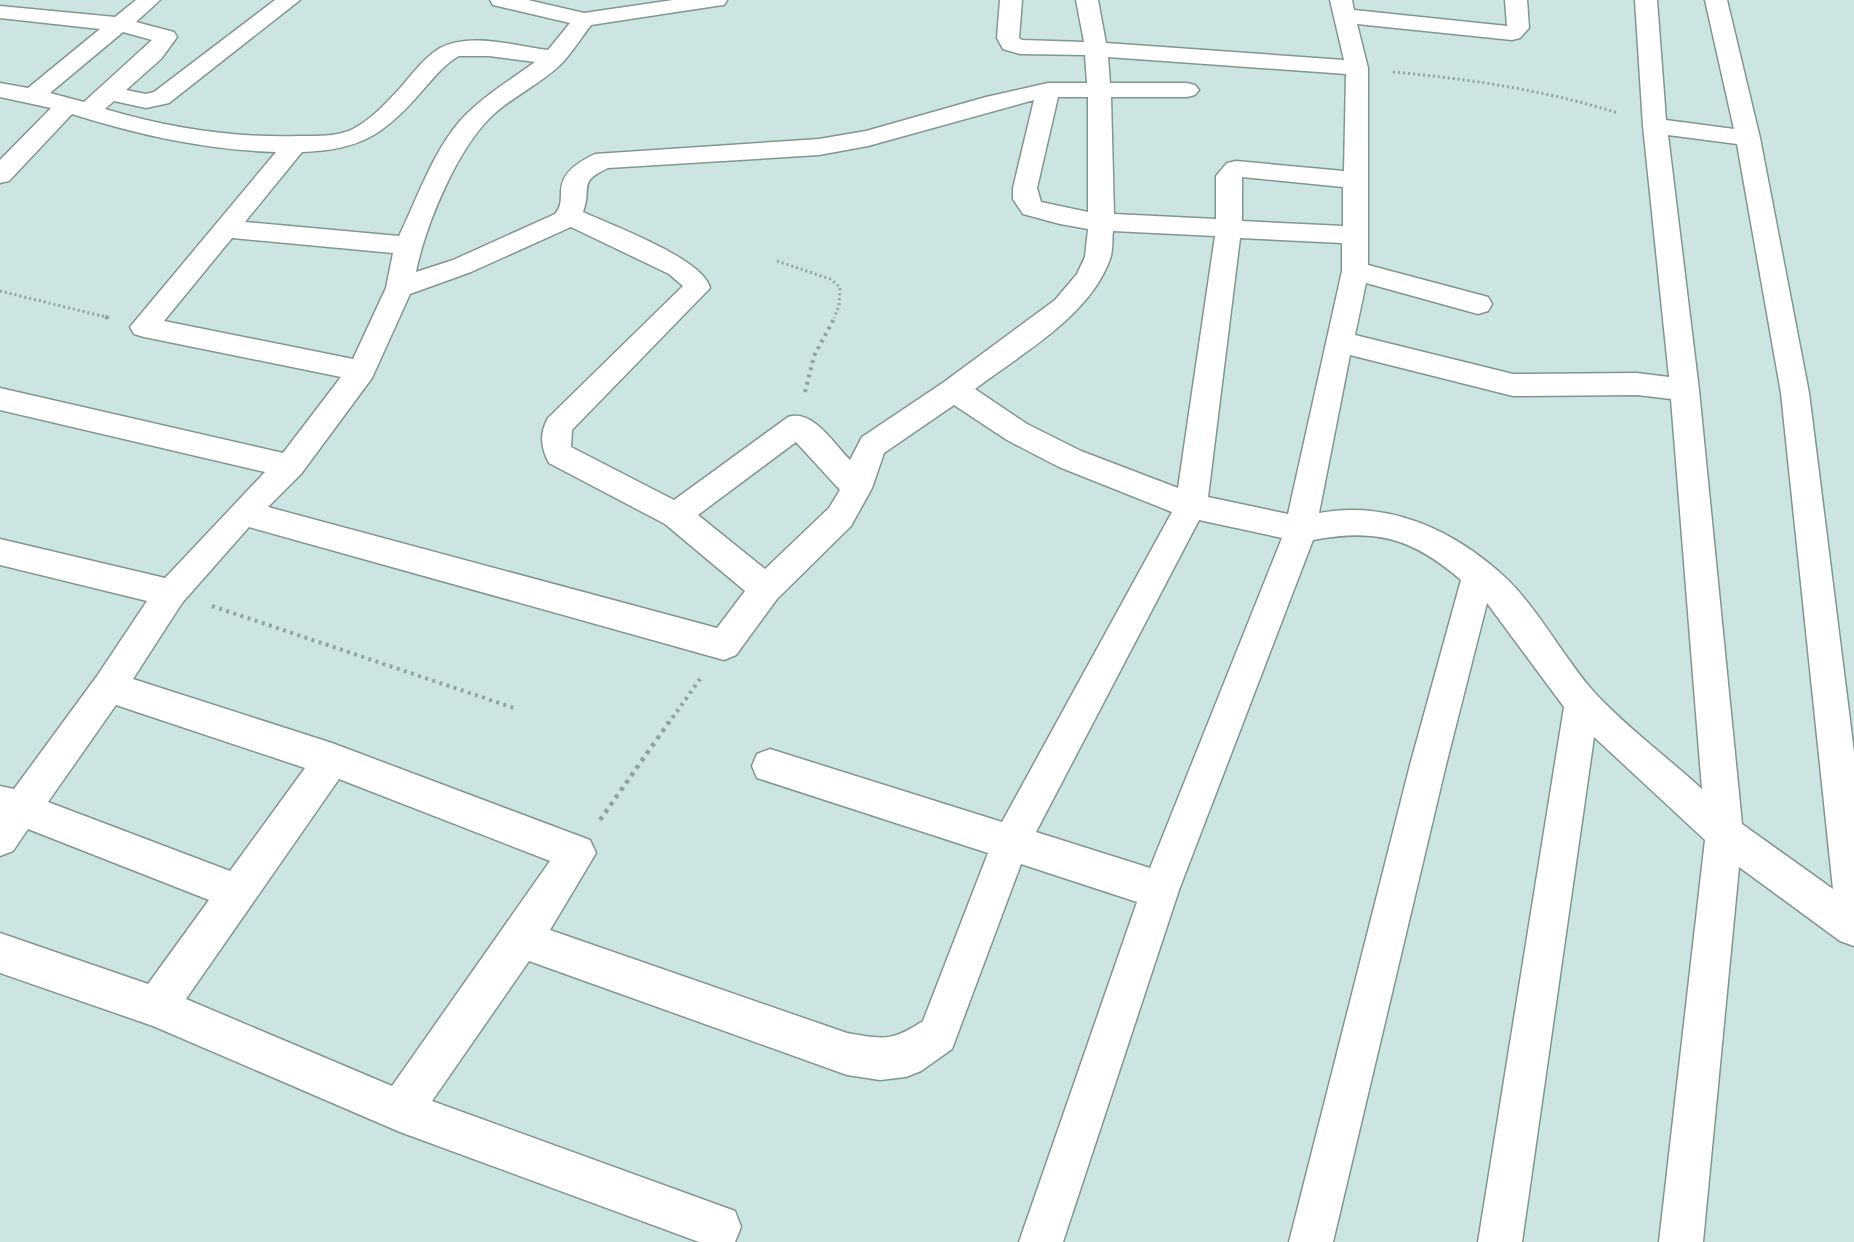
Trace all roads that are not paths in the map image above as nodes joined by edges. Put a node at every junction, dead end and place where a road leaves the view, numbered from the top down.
1 (148, 0) edge
2 (289, 0) edge
3 (501, 0) edge
4 (716, 0) edge
5 (1011, 0) edge
6 (1088, 0) edge
7 (1516, 0) edge
8 (1646, 0) edge
9 (1716, 0) edge
10 (1343, 8) edge
11 (0, 12) edge
12 (584, 20) junction
13 (119, 24) junction
14 (1096, 49) junction
15 (554, 58) junction
16 (1357, 69) junction
17 (1099, 88) junction
18 (0, 90) edge
19 (1048, 90) junction
20 (1188, 90) dead end
21 (110, 93) junction
22 (34, 94) junction
23 (78, 107) junction
24 (1655, 126) junction
25 (1748, 138) junction
26 (296, 144) junction
27 (0, 175) edge
28 (1357, 181) junction
29 (569, 216) junction
30 (1101, 222) junction
31 (1228, 227) junction
32 (227, 229) junction
33 (1354, 235) junction
34 (408, 246) junction
35 (1355, 271) junction
36 (399, 288) junction
37 (1479, 303) dead end
38 (1340, 342) junction
39 (362, 371) junction
40 (954, 390) junction
41 (1685, 390) junction
42 (0, 399) edge
43 (290, 466) junction
44 (857, 488) junction
45 (1191, 506) junction
46 (243, 513) junction
47 (676, 515) junction
48 (1301, 529) junction
49 (0, 552) edge
50 (1478, 576) junction
51 (766, 589) junction
52 (171, 593) junction
53 (109, 687) junction
54 (1582, 703) junction
55 (332, 760) junction
56 (770, 766) dead end
57 (12, 804) edge
58 (1724, 833) junction
59 (0, 838) edge
60 (1010, 843) junction
61 (1160, 890) junction
62 (236, 892) junction
63 (1854, 906) edge
64 (1854, 927) edge
65 (520, 939) junction
66 (0, 953) edge
67 (156, 1007) junction
68 (400, 1111) junction
69 (719, 1227) dead end
70 (1041, 1242) edge
71 (1311, 1242) edge
72 (1500, 1242) edge
73 (1682, 1242) edge

1 - 13 street
2 - 21 street
3 - 12 street
4 - 12 street
5 - 14 street
6 - 14 street
7 - 10 street
8 - 24 street
9 - 25 street
10 - 16 street
11 - 13 street
12 - 15 street
13 - 21 street
13 - 22 street
14 - 16 street
14 - 17 street
15 - 26 street
15 - 34 street
16 - 28 street
17 - 19 street
17 - 20 street
17 - 30 street
18 - 22 street
19 - 29 street
19 - 30 street
21 - 23 street
22 - 23 street
23 - 26 street
23 - 27 street
24 - 25 street
24 - 41 street
25 - 63 street
26 - 32 street
28 - 31 street
28 - 33 street
29 - 36 street
29 - 47 street
30 - 31 street
30 - 40 street
31 - 33 street
31 - 45 street
32 - 34 street
32 - 39 street
33 - 35 street
34 - 36 street
35 - 37 street
35 - 38 street
36 - 39 street
38 - 41 street
38 - 48 street
39 - 43 street
40 - 44 street
40 - 45 street
41 - 58 street
42 - 43 street
43 - 46 street
44 - 47 street
44 - 51 street
45 - 48 street
45 - 60 street
46 - 51 street
46 - 52 street
47 - 51 street
48 - 50 street
48 - 61 street
49 - 52 street
50 - 54 street
50 - 71 street
52 - 53 street
53 - 55 street
53 - 57 street
54 - 58 street
54 - 72 street
55 - 62 street
55 - 65 street
56 - 60 street
57 - 59 street
57 - 62 street
58 - 64 street
58 - 73 street
60 - 61 street
60 - 65 street
61 - 70 street
62 - 67 street
65 - 68 street
66 - 67 street
67 - 68 street
68 - 69 street

